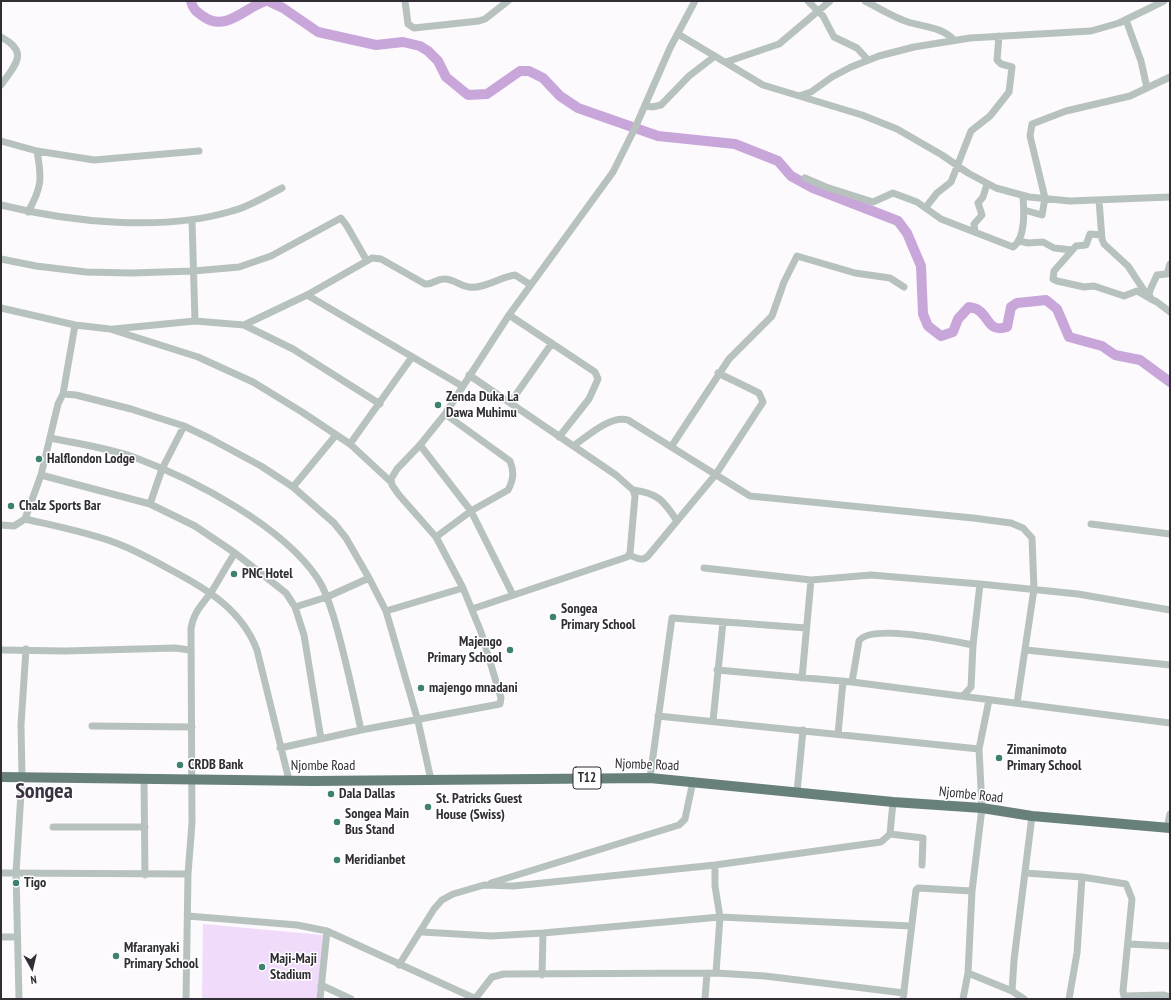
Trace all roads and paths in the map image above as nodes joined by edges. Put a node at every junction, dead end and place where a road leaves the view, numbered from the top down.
1 (405, 1) edge
2 (508, 1) edge
3 (695, 1) edge
4 (808, 1) edge
5 (830, 1) edge
6 (865, 1) edge
7 (1164, 1) edge
8 (819, 11) junction
9 (1126, 20) junction
10 (678, 34) junction
11 (999, 36) junction
12 (1, 37) edge
13 (954, 40) junction
14 (715, 56) junction
15 (868, 60) junction
16 (726, 62) junction
17 (1170, 77) edge
18 (1, 85) edge
19 (1147, 88) junction
20 (797, 96) junction
21 (645, 105) junction
22 (1, 141) edge
23 (37, 151) junction
24 (199, 151) dead end
25 (958, 166) junction
26 (805, 178) dead end
27 (987, 184) junction
28 (282, 188) dead end
29 (1023, 196) junction
30 (1170, 197) edge
31 (1046, 198) junction
32 (1099, 200) junction
33 (1, 205) edge
34 (926, 207) junction
35 (1024, 210) junction
36 (28, 212) junction
37 (192, 220) junction
38 (975, 232) junction
39 (1101, 236) junction
40 (1018, 241) junction
41 (1072, 250) junction
42 (1, 259) edge
43 (367, 261) junction
44 (1170, 264) edge
45 (194, 271) junction
46 (531, 285) junction
47 (904, 287) dead end
48 (307, 295) junction
49 (1151, 299) junction
50 (1, 308) edge
51 (1170, 312) edge
52 (509, 315) junction
53 (195, 321) junction
54 (75, 325) junction
55 (244, 325) junction
56 (110, 329) junction
57 (552, 343) junction
58 (412, 357) junction
59 (718, 373) junction
60 (470, 375) junction
61 (462, 386) junction
62 (62, 394) junction
63 (510, 403) junction
64 (380, 404) junction
65 (445, 414) junction
66 (184, 426) junction
67 (336, 435) junction
68 (559, 436) junction
69 (51, 438) junction
70 (350, 444) junction
71 (420, 445) junction
72 (573, 446) junction
73 (671, 447) junction
74 (162, 469) junction
75 (716, 474) junction
76 (41, 476) junction
77 (391, 482) junction
78 (293, 486) junction
79 (633, 490) junction
80 (880, 501) dead end
81 (150, 504) junction
82 (889, 509) junction
83 (471, 511) junction
84 (25, 519) junction
85 (677, 521) junction
86 (1091, 524) dead end
87 (1, 525) edge
88 (1170, 534) edge
89 (436, 537) junction
90 (235, 553) junction
91 (630, 555) junction
92 (704, 568) dead end
93 (369, 578) junction
94 (811, 580) junction
95 (980, 584) junction
96 (463, 588) junction
97 (1034, 589) junction
98 (211, 592) junction
99 (513, 595) junction
100 (327, 597) junction
101 (295, 607) junction
102 (472, 609) junction
103 (1170, 610) edge
104 (386, 612) junction
105 (723, 622) junction
106 (806, 628) junction
107 (973, 645) junction
108 (26, 649) junction
109 (1, 650) edge
110 (190, 650) junction
111 (1026, 650) junction
112 (1170, 665) edge
113 (717, 670) junction
114 (802, 678) junction
115 (843, 681) junction
116 (852, 682) junction
117 (963, 696) junction
118 (989, 700) junction
119 (1018, 702) junction
120 (658, 716) junction
121 (418, 721) junction
122 (713, 721) junction
123 (1170, 723) edge
124 (92, 726) dead end
125 (192, 727) junction
126 (361, 730) junction
127 (804, 730) junction
128 (838, 734) junction
129 (322, 739) junction
130 (280, 748) junction
131 (979, 749) junction
132 (1, 777) edge
133 (22, 777) junction
134 (650, 778) junction
135 (144, 779) junction
136 (192, 780) junction
137 (288, 780) junction
138 (431, 780) junction
139 (693, 781) junction
140 (797, 792) junction
141 (893, 802) junction
142 (982, 808) junction
143 (1170, 814) edge
144 (1032, 816) junction
145 (53, 827) dead end
146 (145, 827) junction
147 (1168, 828) edge
148 (890, 834) junction
149 (715, 865) junction
150 (922, 865) dead end
151 (1, 873) edge
152 (16, 873) junction
153 (1026, 873) junction
154 (188, 874) junction
155 (145, 875) junction
156 (1082, 877) junction
157 (484, 885) junction
158 (972, 891) junction
159 (188, 916) junction
160 (720, 917) junction
161 (911, 926) junction
162 (327, 931) junction
163 (422, 932) junction
164 (543, 933) junction
165 (1, 936) edge
166 (17, 937) junction
167 (1128, 944) junction
168 (1170, 946) edge
169 (400, 965) junction
170 (707, 973) junction
171 (716, 973) junction
172 (968, 973) junction
173 (542, 975) junction
174 (321, 985) junction
175 (1012, 991) junction
176 (1123, 991) junction
177 (456, 996) edge
178 (904, 996) edge
179 (1170, 997) edge
180 (19, 999) edge
181 (186, 999) edge
182 (320, 999) edge
183 (351, 999) edge
184 (475, 999) edge
185 (705, 999) edge
186 (963, 999) edge
187 (1024, 999) edge
188 (1069, 999) edge
189 (1122, 999) edge

1 - 2 street
3 - 10 street
4 - 8 street
5 - 8 street
6 - 13 street
7 - 9 street
8 - 15 street
8 - 16 street
9 - 11 street
9 - 19 street
10 - 14 street
10 - 21 street
11 - 13 street
11 - 25 street
12 - 18 street
13 - 15 street
14 - 16 street
14 - 21 street
15 - 20 street
16 - 20 street
17 - 19 street
19 - 31 street
20 - 25 street
21 - 46 street
22 - 23 street
23 - 24 street
23 - 36 street
25 - 27 street
25 - 34 street
26 - 34 street
27 - 29 street
27 - 38 street
28 - 37 street
29 - 31 street
29 - 35 street
30 - 32 street
31 - 32 street
31 - 35 street
32 - 39 street
33 - 36 street
34 - 38 street
35 - 40 street
36 - 37 street
37 - 45 street
38 - 40 street
39 - 41 street
39 - 49 street
40 - 41 street
41 - 49 street
42 - 45 street
43 - 45 street
43 - 46 street
43 - 48 street
44 - 49 street
45 - 53 street
46 - 52 street
47 - 59 street
48 - 55 street
48 - 58 street
49 - 51 street
50 - 54 street
52 - 57 street
52 - 60 street
53 - 55 street
53 - 56 street
54 - 56 street
54 - 62 street
55 - 64 street
56 - 67 street
57 - 63 street
57 - 68 street
58 - 61 street
58 - 64 street
59 - 73 street
59 - 75 street
60 - 61 street
60 - 63 street
61 - 65 street
62 - 66 street
62 - 69 street
63 - 68 street
64 - 70 street
65 - 71 street
65 - 83 street
66 - 74 street
66 - 78 street
67 - 70 street
67 - 78 street
68 - 72 street
69 - 74 street
69 - 76 street
70 - 77 street
71 - 77 street
71 - 83 street
72 - 73 street
72 - 79 street
73 - 75 street
74 - 81 street
74 - 100 street
75 - 82 street
75 - 85 street
76 - 81 street
76 - 84 street
77 - 89 street
78 - 93 street
79 - 85 street
79 - 91 street
80 - 82 street
81 - 90 street
82 - 97 street
83 - 89 street
83 - 99 street
84 - 87 street
84 - 98 street
85 - 91 street
86 - 88 street
89 - 96 street
90 - 98 street
90 - 101 street
91 - 99 street
92 - 94 street
93 - 100 street
93 - 104 street
94 - 95 street
94 - 106 street
95 - 97 street
95 - 107 street
96 - 102 street
96 - 104 street
97 - 103 street
97 - 111 street
98 - 110 street
98 - 130 street
99 - 102 street
100 - 101 street
100 - 126 street
101 - 129 street
102 - 121 street
104 - 121 street
105 - 106 street
105 - 113 street
105 - 120 street
106 - 114 street
107 - 116 street
107 - 117 street
108 - 109 street
108 - 110 street
108 - 133 street
110 - 125 street
111 - 112 street
111 - 119 street
113 - 114 street
113 - 122 street
114 - 115 street
115 - 116 street
115 - 128 street
116 - 117 street
117 - 118 street
118 - 119 street
118 - 131 street
119 - 123 street
120 - 122 street
120 - 134 street
121 - 126 street
121 - 138 street
122 - 127 street
124 - 125 street
125 - 136 street
126 - 129 street
127 - 128 street
127 - 140 street
128 - 131 street
129 - 130 street
130 - 137 street
131 - 142 street
132 - 133 highway, Njombe Road / T12
133 - 135 highway, Njombe Road / T12
133 - 152 street
134 - 138 highway, Njombe Road / T12
134 - 139 highway, Njombe Road / T12
135 - 136 highway, Njombe Road / T12
135 - 146 street
136 - 137 highway, Njombe Road / T12
136 - 154 street
137 - 138 highway, Njombe Road / T12
139 - 140 highway, Njombe Road / T12
139 - 157 street
140 - 141 highway, Njombe Road / T12
141 - 142 highway, Njombe Road / T12
141 - 148 street
142 - 144 highway, Njombe Road / T12
142 - 158 street
143 - 147 street
144 - 147 highway, Njombe Road / T12
144 - 153 street
145 - 146 street
146 - 155 street
148 - 149 street
148 - 150 street
149 - 157 street
149 - 160 street
151 - 152 street
152 - 155 street
152 - 166 street
153 - 156 street
153 - 175 street
154 - 155 street
154 - 159 street
156 - 167 street
156 - 188 street
157 - 163 street
158 - 161 street
158 - 172 street
159 - 162 street
159 - 181 street
160 - 161 street
160 - 164 street
160 - 171 street
161 - 178 street
162 - 169 street
162 - 174 street
163 - 164 street
163 - 169 street
164 - 173 street
165 - 166 street
166 - 180 street
167 - 168 street
167 - 176 street
169 - 177 street
170 - 171 street
170 - 173 street
170 - 185 street
171 - 178 street
172 - 175 street
172 - 186 street
173 - 184 street
174 - 182 street
174 - 183 street
175 - 187 street
176 - 179 street
176 - 189 street
177 - 184 street

